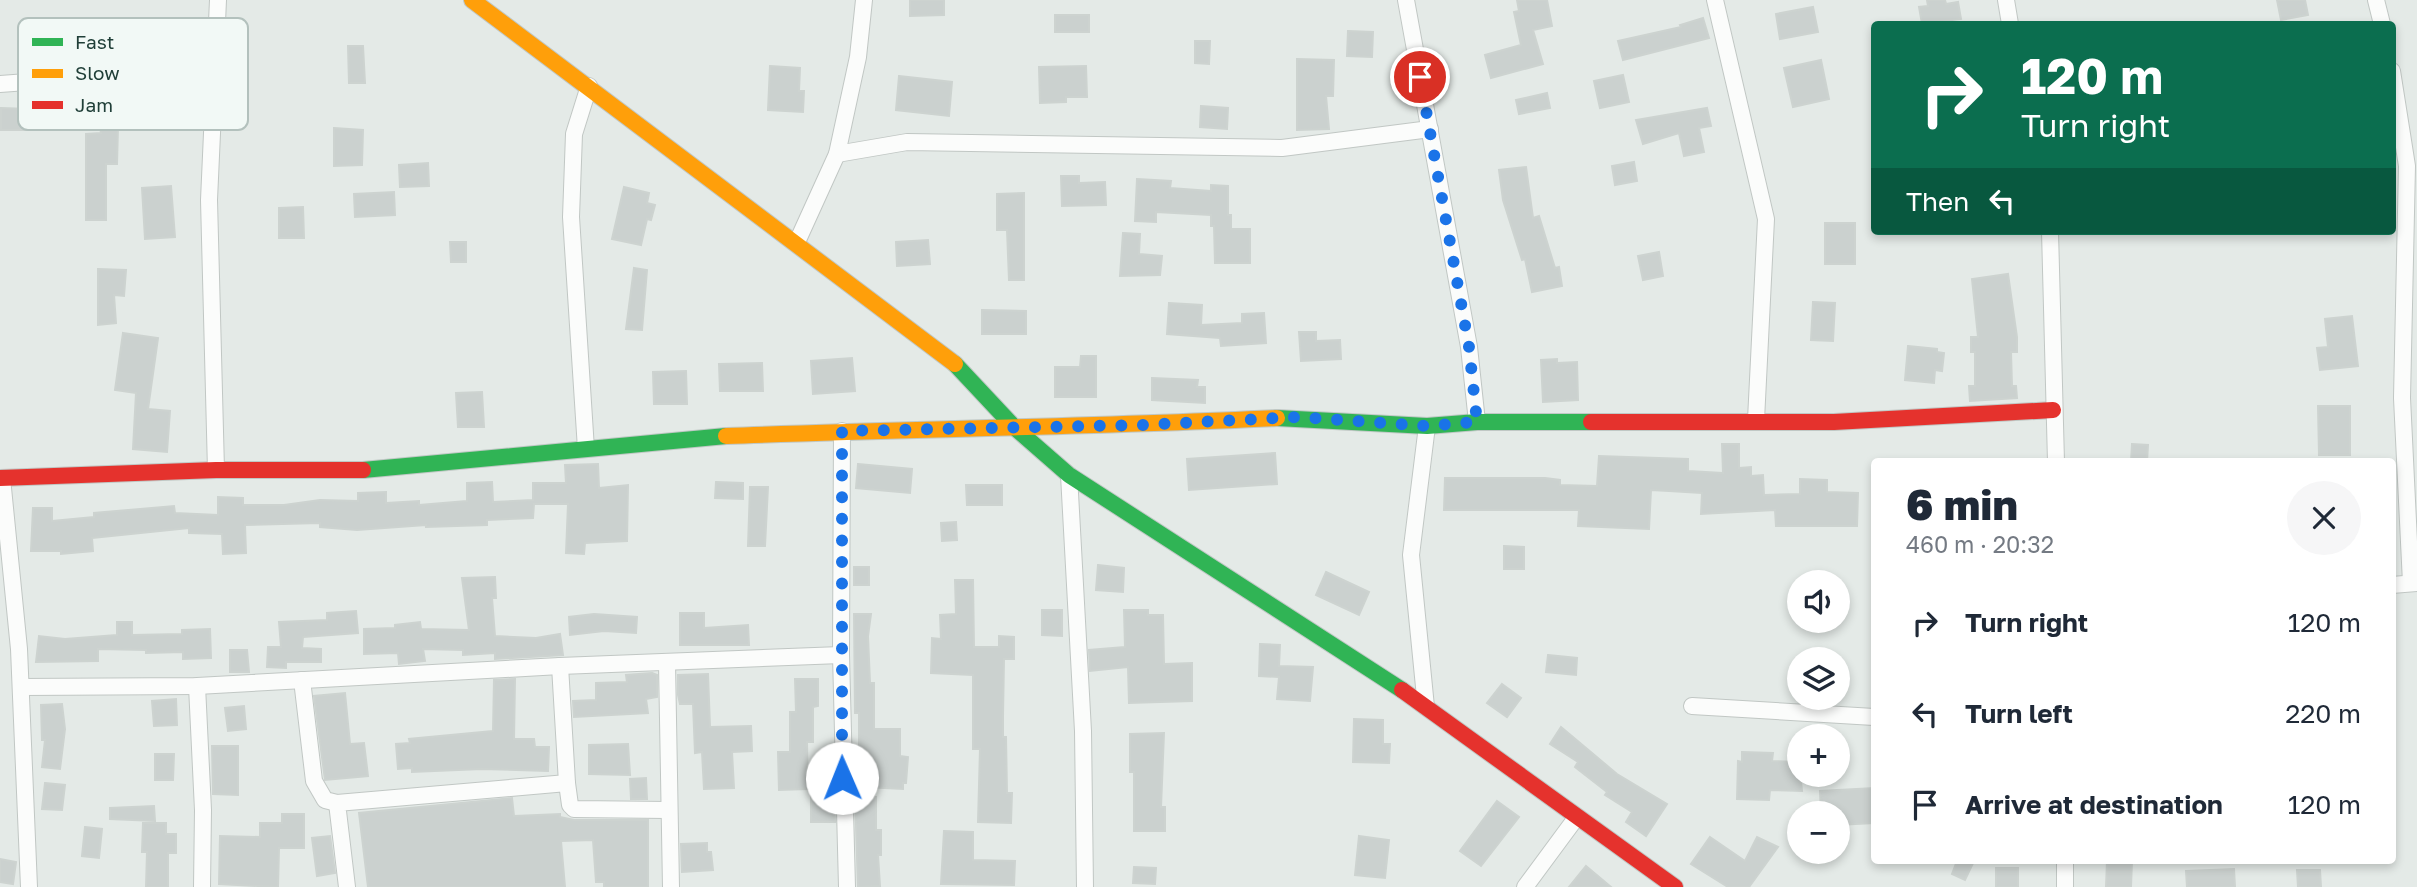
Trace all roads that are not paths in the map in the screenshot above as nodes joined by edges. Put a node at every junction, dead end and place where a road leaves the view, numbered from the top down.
1 (218, 0) edge
2 (472, 0) edge
3 (864, 0) edge
4 (1406, 0) edge
5 (1715, 0) edge
6 (2006, 0) edge
7 (2376, 0) edge
8 (217, 18) edge
9 (2010, 21) edge
10 (2381, 21) edge
11 (18, 82) edge
12 (0, 83) edge
13 (589, 86) junction
14 (2396, 96) edge
15 (1430, 129) junction
16 (211, 130) edge
17 (837, 154) junction
18 (2050, 235) edge
19 (2410, 239) edge
20 (797, 242) junction
21 (2053, 410) junction
22 (1756, 421) junction
23 (1477, 422) junction
24 (1427, 426) junction
25 (1014, 427) junction
26 (842, 431) junction
27 (586, 449) junction
28 (2056, 458) edge
29 (216, 470) junction
30 (1069, 475) junction
31 (1, 478) edge
32 (2414, 583) edge
33 (2396, 585) edge
34 (841, 655) junction
35 (667, 663) junction
36 (560, 666) junction
37 (302, 680) junction
38 (197, 686) junction
39 (21, 687) junction
40 (1692, 706) dead end
41 (1426, 707) junction
42 (1871, 717) edge
43 (567, 783) junction
44 (337, 803) junction
45 (668, 810) junction
46 (1576, 818) junction
47 (2065, 864) edge
48 (29, 887) edge
49 (202, 887) edge
50 (347, 887) edge
51 (671, 887) edge
52 (847, 887) edge
53 (1085, 887) edge
54 (1525, 887) edge
55 (1675, 887) edge
56 (2065, 887) edge

1 - 8 street
2 - 13 street
3 - 17 street
4 - 15 street
5 - 22 street
6 - 9 street
7 - 10 street
11 - 12 street
13 - 20 street
13 - 27 street
14 - 19 street
15 - 17 street
15 - 23 street
16 - 29 street
17 - 20 street
18 - 21 street
19 - 32 street
20 - 25 street
21 - 22 street
21 - 28 street
22 - 23 street
23 - 24 street
24 - 25 street
24 - 41 street
25 - 26 street
25 - 30 street
26 - 27 street
26 - 34 street
27 - 29 street
29 - 31 street
30 - 41 street
30 - 53 street
31 - 39 street
32 - 33 street
34 - 35 street
34 - 52 street
35 - 36 street
35 - 45 street
36 - 37 street
36 - 43 street
37 - 38 street
37 - 44 street
38 - 39 street
38 - 49 street
39 - 48 street
40 - 42 street
41 - 46 street
43 - 44 street
43 - 45 street
44 - 50 street
45 - 51 street
46 - 54 street
46 - 55 street
47 - 56 street

